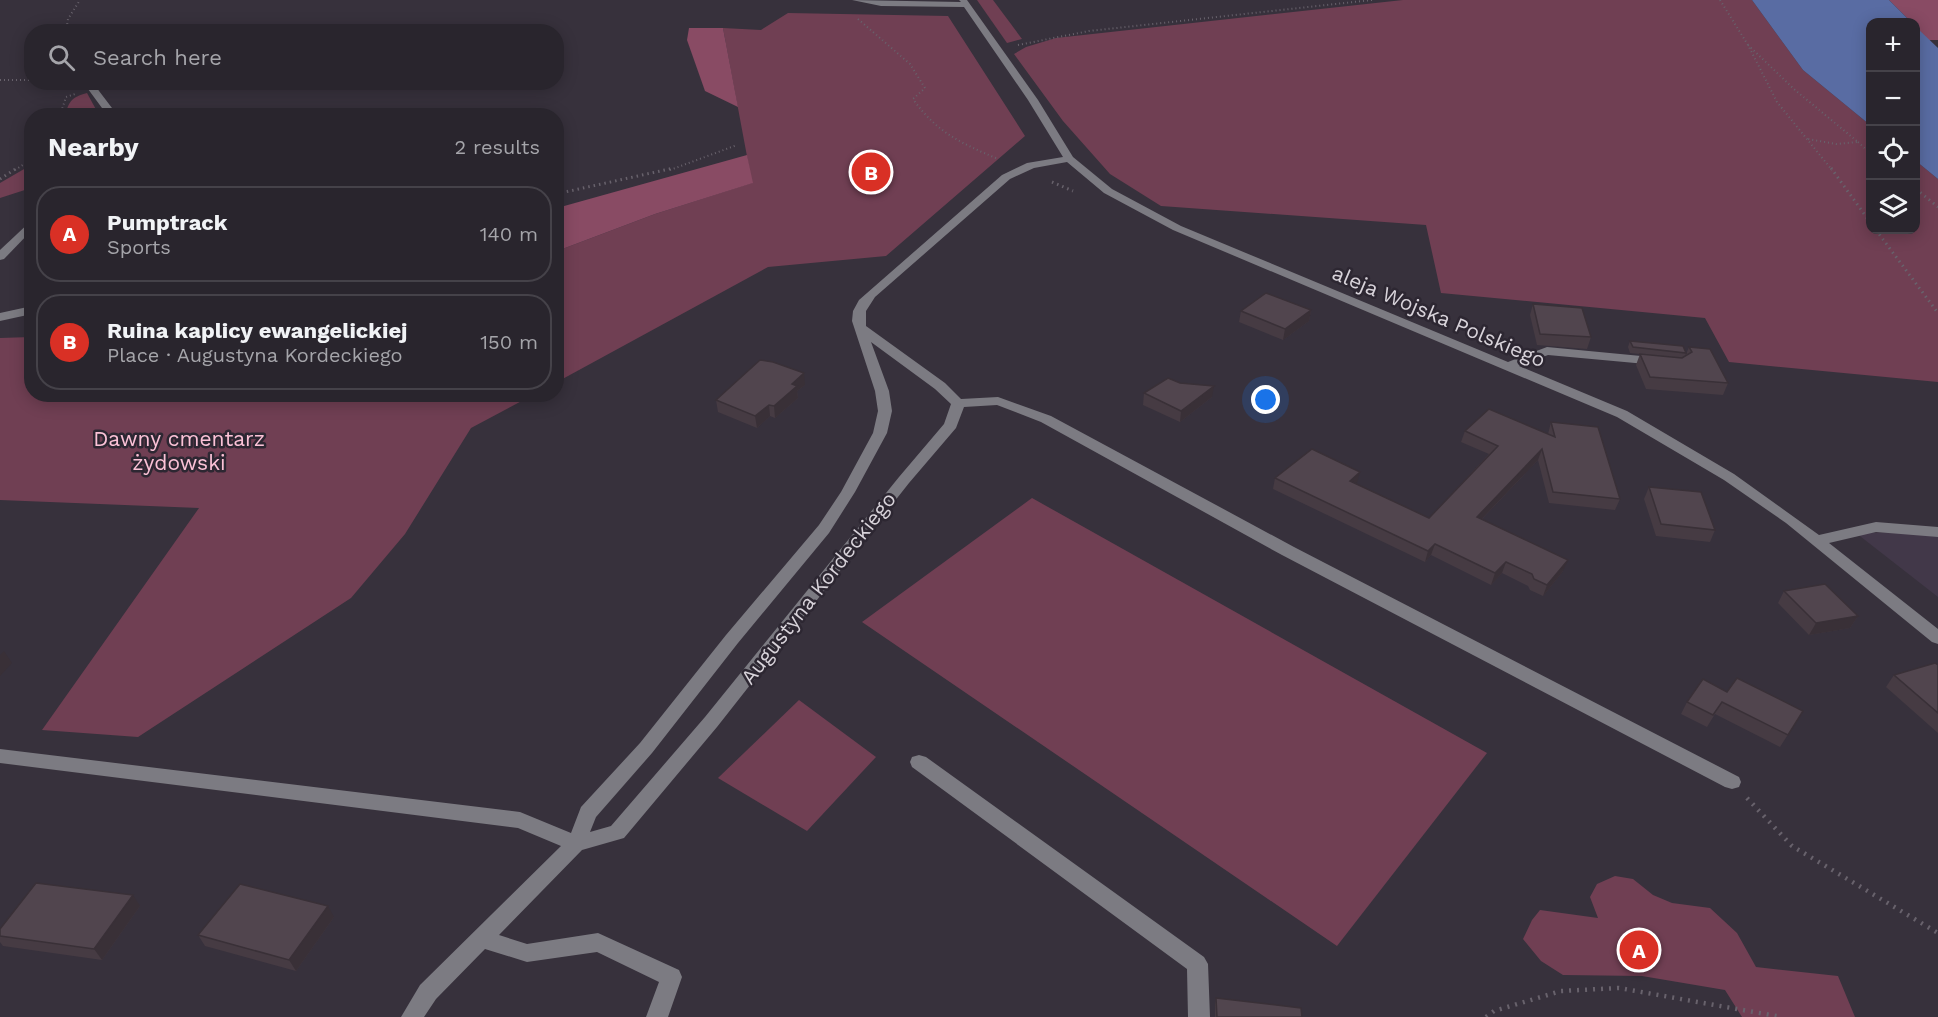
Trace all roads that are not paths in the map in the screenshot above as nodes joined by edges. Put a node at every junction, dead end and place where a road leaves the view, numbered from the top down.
1 (856, 0) edge
2 (964, 3) edge
3 (94, 90) edge
4 (106, 108) edge
5 (1069, 159) junction
6 (24, 232) edge
7 (0, 257) edge
8 (24, 312) edge
9 (0, 317) edge
10 (860, 328) junction
11 (1667, 362) edge
12 (1508, 366) junction
13 (958, 403) junction
14 (1938, 532) edge
15 (1818, 540) junction
16 (1938, 638) edge
17 (0, 756) edge
18 (919, 762) dead end
19 (1732, 782) road end
20 (576, 844) junction
21 (482, 939) junction
22 (412, 1017) edge
23 (657, 1017) edge
24 (1199, 1017) edge

1 - 2 street
2 - 5 street, aleja Wojska Polskiego
3 - 4 street
5 - 10 street, Augustyna Kordeckiego
5 - 12 street, aleja Wojska Polskiego
6 - 7 street
8 - 9 street
10 - 13 street
10 - 20 street, Augustyna Kordeckiego
11 - 12 street
12 - 15 street, aleja Wojska Polskiego
13 - 19 street
13 - 20 street, Augustyna Kordeckiego
14 - 15 street
15 - 16 street, aleja Wojska Polskiego
17 - 20 street
18 - 24 street
20 - 21 street, Augustyna Kordeckiego
21 - 22 street, Augustyna Kordeckiego
21 - 23 street

